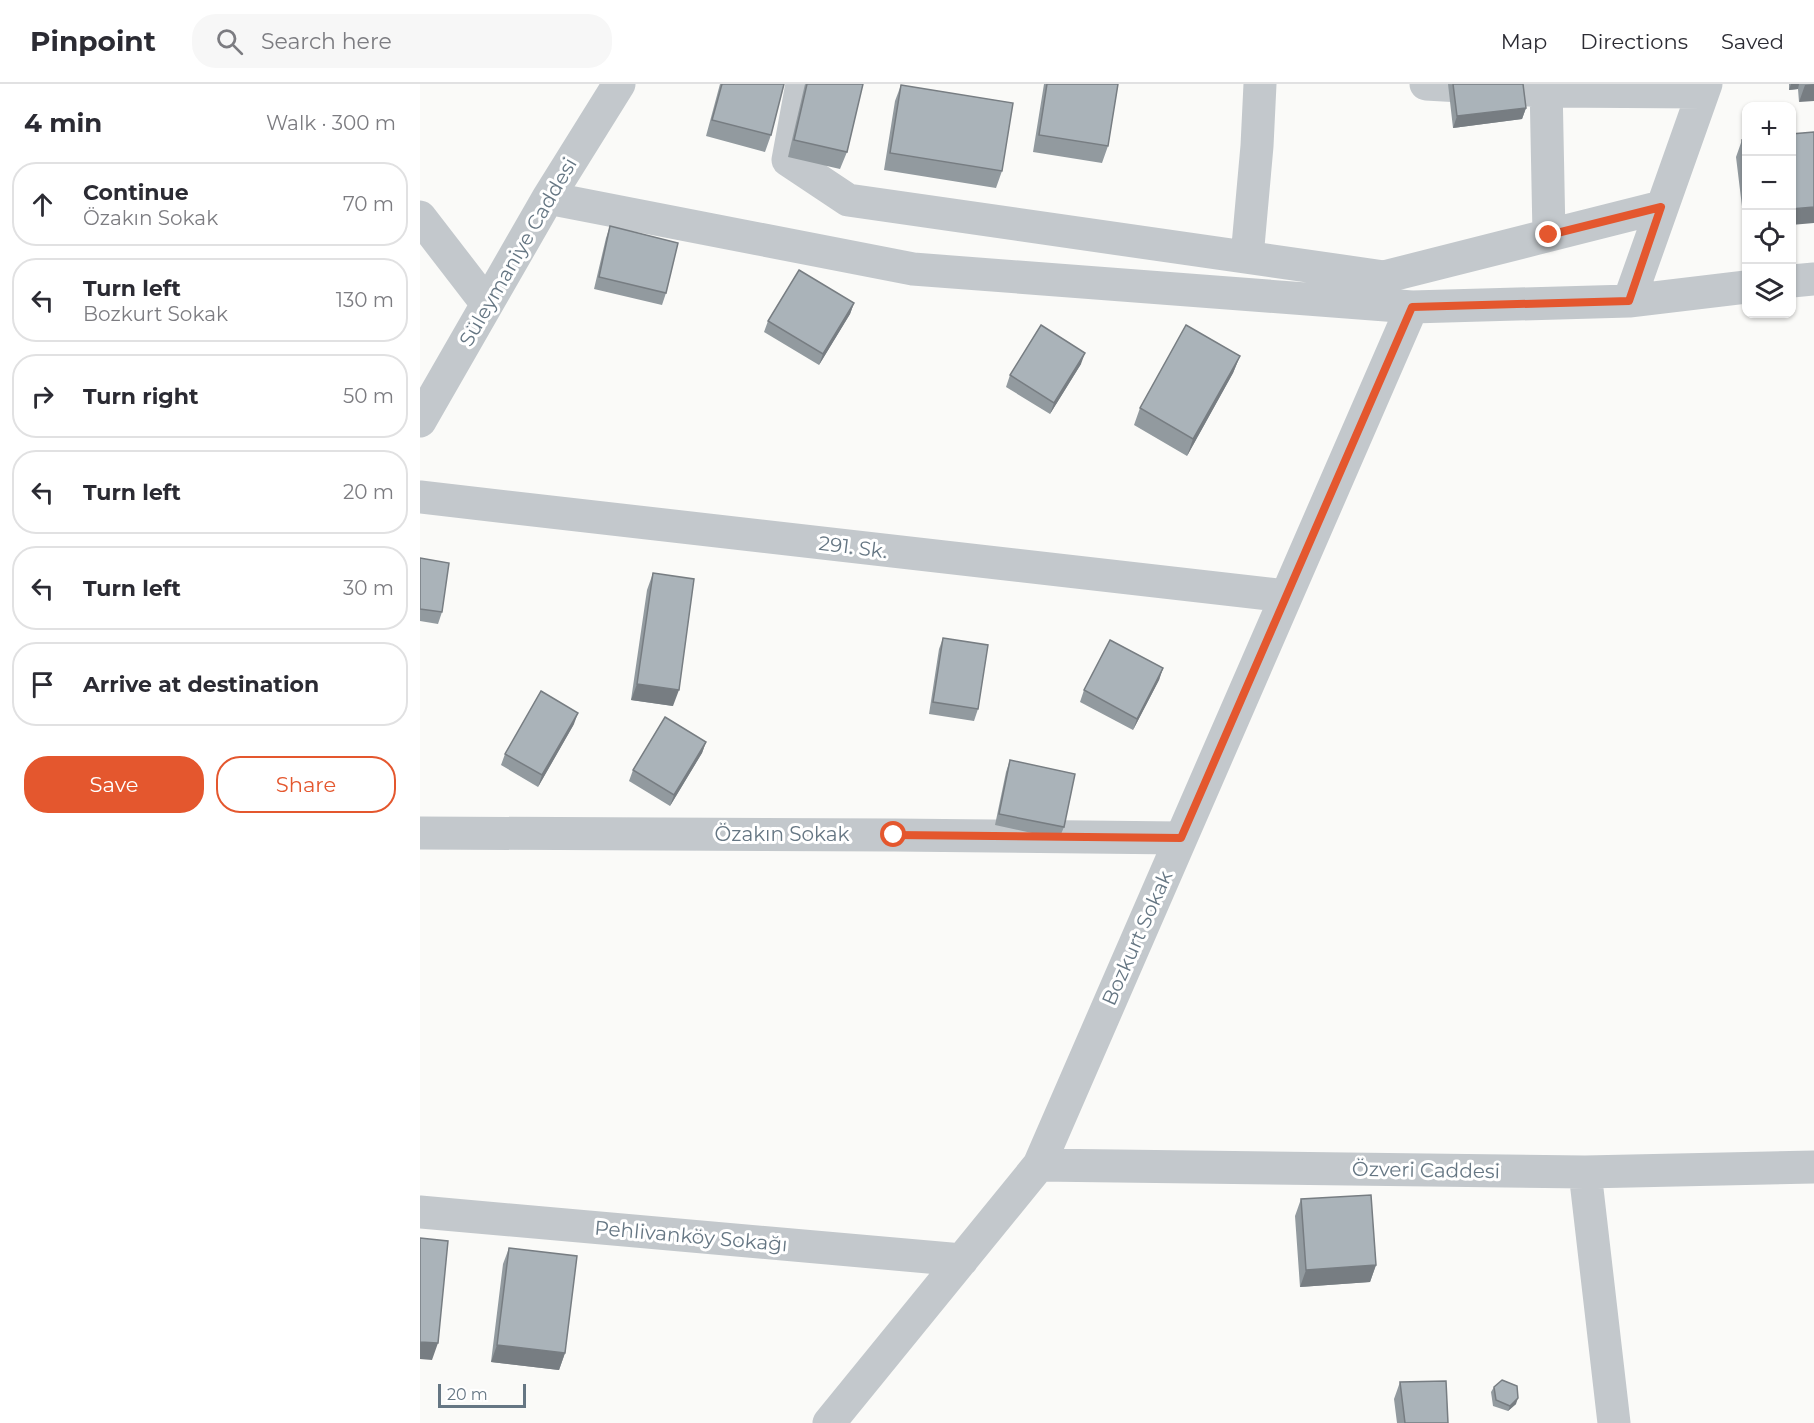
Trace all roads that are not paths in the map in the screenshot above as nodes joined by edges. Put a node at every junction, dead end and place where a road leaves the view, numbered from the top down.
1 (619, 84) edge
2 (802, 84) edge
3 (1260, 84) edge
4 (1426, 84) edge
5 (1546, 87) edge
6 (1705, 88) edge
7 (548, 198) junction
8 (1661, 207) junction
9 (420, 217) edge
10 (1549, 235) junction
11 (1247, 257) junction
12 (1814, 279) edge
13 (1796, 281) edge
14 (1742, 287) edge
15 (1629, 301) junction
16 (487, 304) junction
17 (1412, 307) junction
18 (420, 421) edge
19 (420, 497) edge
20 (1286, 596) junction
21 (420, 834) edge
22 (1181, 838) junction
23 (1038, 1165) junction
24 (1814, 1167) edge
25 (1585, 1172) junction
26 (420, 1212) edge
27 (962, 1260) junction
28 (829, 1423) edge
29 (1614, 1423) edge

1 - 7 street, Süleymaniye Caddesi
2 - 11 street
3 - 11 street
4 - 5 street
5 - 6 street
5 - 10 street
6 - 8 street
7 - 16 street, Süleymaniye Caddesi
7 - 17 street
8 - 10 street
8 - 15 street
9 - 16 street
10 - 11 street
12 - 13 street
14 - 15 street
15 - 17 street
16 - 18 street, Süleymaniye Caddesi
17 - 20 street, Bozkurt Sokak
19 - 20 street, 291. Sk.
20 - 22 street, Bozkurt Sokak
21 - 22 street, Özakın Sokak
22 - 23 street, Bozkurt Sokak
23 - 25 street, Özveri Caddesi
23 - 27 street, Bozkurt Sokak
24 - 25 street, Özveri Caddesi
25 - 29 street
26 - 27 street, Pehlivanköy Sokağı
27 - 28 street, Bozkurt Sokak

